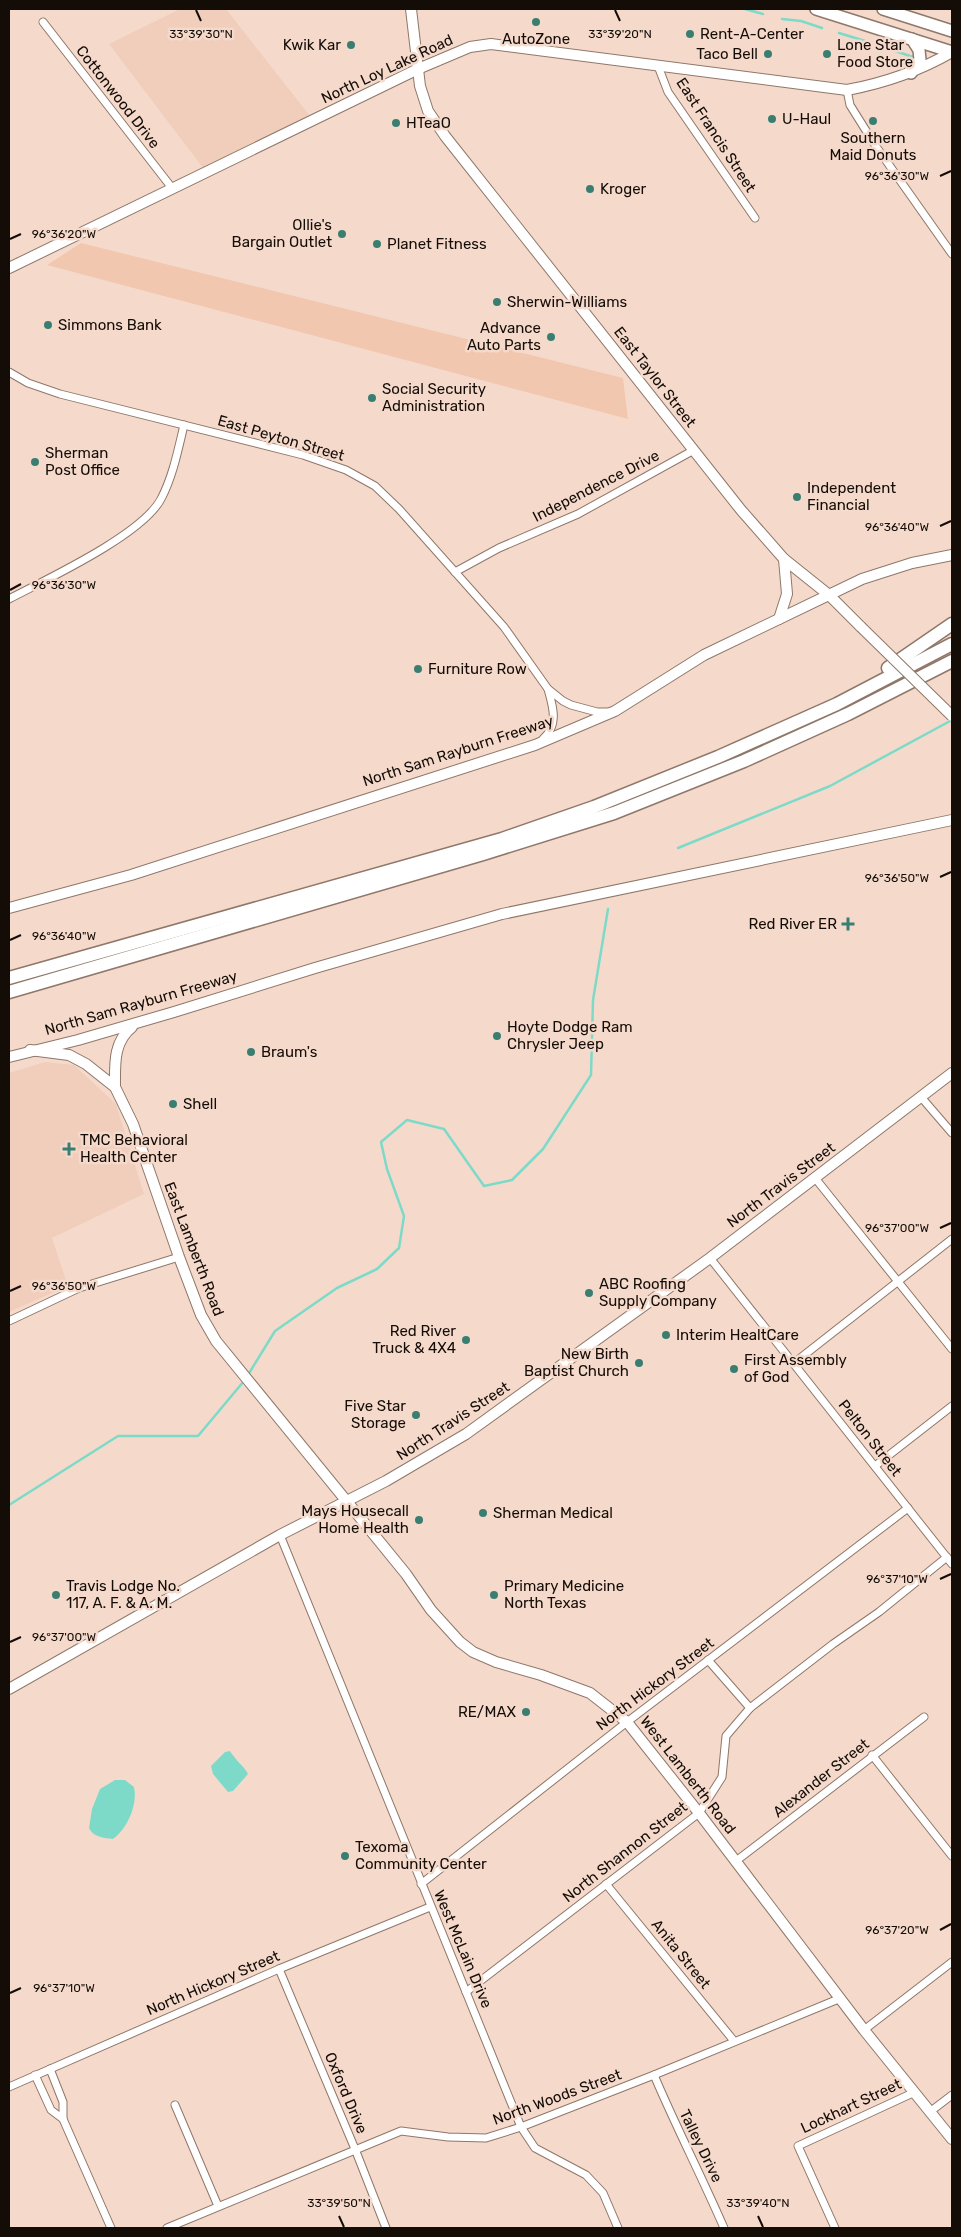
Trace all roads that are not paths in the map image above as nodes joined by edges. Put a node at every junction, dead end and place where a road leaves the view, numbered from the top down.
1 (411, 9) edge
2 (816, 9) edge
3 (883, 9) edge
4 (43, 22) dead end
5 (952, 31) edge
6 (912, 39) junction
7 (952, 52) edge
8 (658, 66) junction
9 (418, 69) junction
10 (911, 73) junction
11 (847, 90) junction
12 (172, 188) junction
13 (755, 218) dead end
14 (952, 254) edge
15 (9, 268) edge
16 (9, 372) edge
17 (184, 425) junction
18 (694, 450) junction
19 (952, 555) edge
20 (784, 559) junction
21 (455, 572) junction
22 (829, 595) junction
23 (9, 599) edge
24 (779, 619) junction
25 (952, 624) edge
26 (952, 644) edge
27 (952, 661) edge
28 (548, 689) junction
29 (837, 704) junction
30 (615, 711) junction
31 (952, 716) edge
32 (535, 745) junction
33 (952, 820) edge
34 (9, 902) edge
35 (24, 903) junction
36 (9, 908) edge
37 (9, 978) edge
38 (9, 992) edge
39 (137, 1023) junction
40 (30, 1050) junction
41 (9, 1057) edge
42 (952, 1073) edge
43 (115, 1088) junction
44 (921, 1097) junction
45 (952, 1133) edge
46 (815, 1178) junction
47 (952, 1239) edge
48 (178, 1257) junction
49 (710, 1258) junction
50 (898, 1281) junction
51 (9, 1321) edge
52 (952, 1349) edge
53 (794, 1363) junction
54 (952, 1406) edge
55 (875, 1466) junction
56 (345, 1500) junction
57 (908, 1508) junction
58 (280, 1535) junction
59 (947, 1557) junction
60 (952, 1564) edge
61 (708, 1660) junction
62 (9, 1689) edge
63 (750, 1708) junction
64 (924, 1717) dead end
65 (627, 1722) junction
66 (872, 1755) junction
67 (699, 1813) junction
68 (952, 1856) edge
69 (736, 1861) junction
70 (421, 1884) junction
71 (606, 1884) junction
72 (430, 1907) junction
73 (952, 1962) edge
74 (279, 1969) junction
75 (466, 1992) junction
76 (841, 1998) junction
77 (864, 2030) junction
78 (734, 2041) junction
79 (50, 2068) junction
80 (34, 2075) junction
81 (654, 2076) junction
82 (9, 2087) edge
83 (915, 2092) junction
84 (952, 2096) edge
85 (175, 2105) dead end
86 (931, 2111) junction
87 (63, 2119) junction
88 (521, 2128) junction
89 (952, 2138) edge
90 (355, 2149) junction
91 (218, 2206) junction
92 (111, 2228) edge
93 (167, 2228) edge
94 (386, 2228) edge
95 (618, 2228) edge
96 (724, 2228) edge
97 (835, 2228) edge

1 - 9 main road, East Taylor Street
2 - 6 main road
3 - 5 main road
4 - 12 street, Cottonwood Drive
6 - 7 main road
6 - 10 main road
7 - 10 main road, North Loy Lake Road
8 - 9 main road, North Loy Lake Road
8 - 11 main road, North Loy Lake Road
8 - 13 street, East Francis Street
9 - 12 main road, North Loy Lake Road
9 - 18 main road, East Taylor Street
10 - 11 main road, North Loy Lake Road
11 - 14 street
12 - 15 main road, North Loy Lake Road
16 - 17 street, East Peyton Street
17 - 21 street, East Peyton Street
17 - 23 street
18 - 20 main road, East Taylor Street
18 - 21 street, Independence Drive
19 - 22 main road, North Sam Rayburn Freeway
20 - 22 main road, East Taylor Street
20 - 24 main road
21 - 28 street, East Peyton Street
22 - 24 main road, North Sam Rayburn Freeway
22 - 31 main road, East Taylor Street, bridge
24 - 30 main road, North Sam Rayburn Freeway
25 - 29 highway
26 - 29 highway
27 - 38 highway
28 - 30 street, East Peyton Street
28 - 32 street, East Peyton Street
29 - 37 highway
30 - 32 main road, North Sam Rayburn Freeway
32 - 35 main road, North Sam Rayburn Freeway
33 - 39 main road, North Sam Rayburn Freeway
34 - 35 main road
35 - 36 main road, North Sam Rayburn Freeway
39 - 40 main road, North Sam Rayburn Freeway
39 - 43 main road
40 - 41 main road, North Sam Rayburn Freeway
40 - 43 main road
42 - 44 main road, North Travis Street
43 - 48 main road, East Lamberth Road
44 - 45 street
44 - 46 main road, North Travis Street
46 - 49 main road, North Travis Street
46 - 50 street
47 - 50 street
48 - 51 street
48 - 56 main road, East Lamberth Road
49 - 53 street, Pelton Street
49 - 56 main road, North Travis Street
50 - 52 street
50 - 53 street
53 - 55 street, Pelton Street
54 - 55 street
55 - 57 street, Pelton Street
56 - 58 main road, North Travis Street
56 - 65 main road, West Lamberth Road
57 - 59 street, Pelton Street
57 - 61 street, North Hickory Street
58 - 62 main road, North Travis Street
58 - 70 street, West McLain Drive
59 - 60 street, Pelton Street
59 - 63 street, North Shannon Street
61 - 63 street
61 - 65 street, North Hickory Street
63 - 67 street, North Shannon Street
64 - 66 street, Alexander Street
65 - 67 main road, West Lamberth Road
65 - 70 street, North Hickory Street
66 - 68 street
66 - 69 street, Alexander Street
67 - 69 main road, West Lamberth Road
67 - 71 street, North Shannon Street
69 - 76 main road, West Lamberth Road
70 - 72 street, West McLain Drive
71 - 75 street, North Shannon Street
71 - 78 street, Anita Street
72 - 74 street, North Hickory Street
72 - 75 street, West McLain Drive
73 - 77 street
74 - 79 street, North Hickory Street
74 - 90 street, Oxford Drive
75 - 88 street, West McLain Drive
76 - 77 main road, West Lamberth Road
76 - 78 street, North Woods Street
77 - 83 main road, West Lamberth Road
78 - 81 street, North Woods Street
79 - 80 street, North Hickory Street
79 - 87 street
80 - 82 street, North Hickory Street
80 - 87 street
81 - 88 street, North Woods Street
81 - 96 street, Talley Drive
83 - 86 main road, West Lamberth Road
83 - 97 street, Lockhart Street
84 - 86 street
85 - 91 street
86 - 89 main road, West Lamberth Road
87 - 92 street
88 - 90 street, North Woods Street
88 - 95 street, West McLain Drive
90 - 91 street, North Woods Street
90 - 94 street, Oxford Drive
91 - 93 street, North Woods Street

